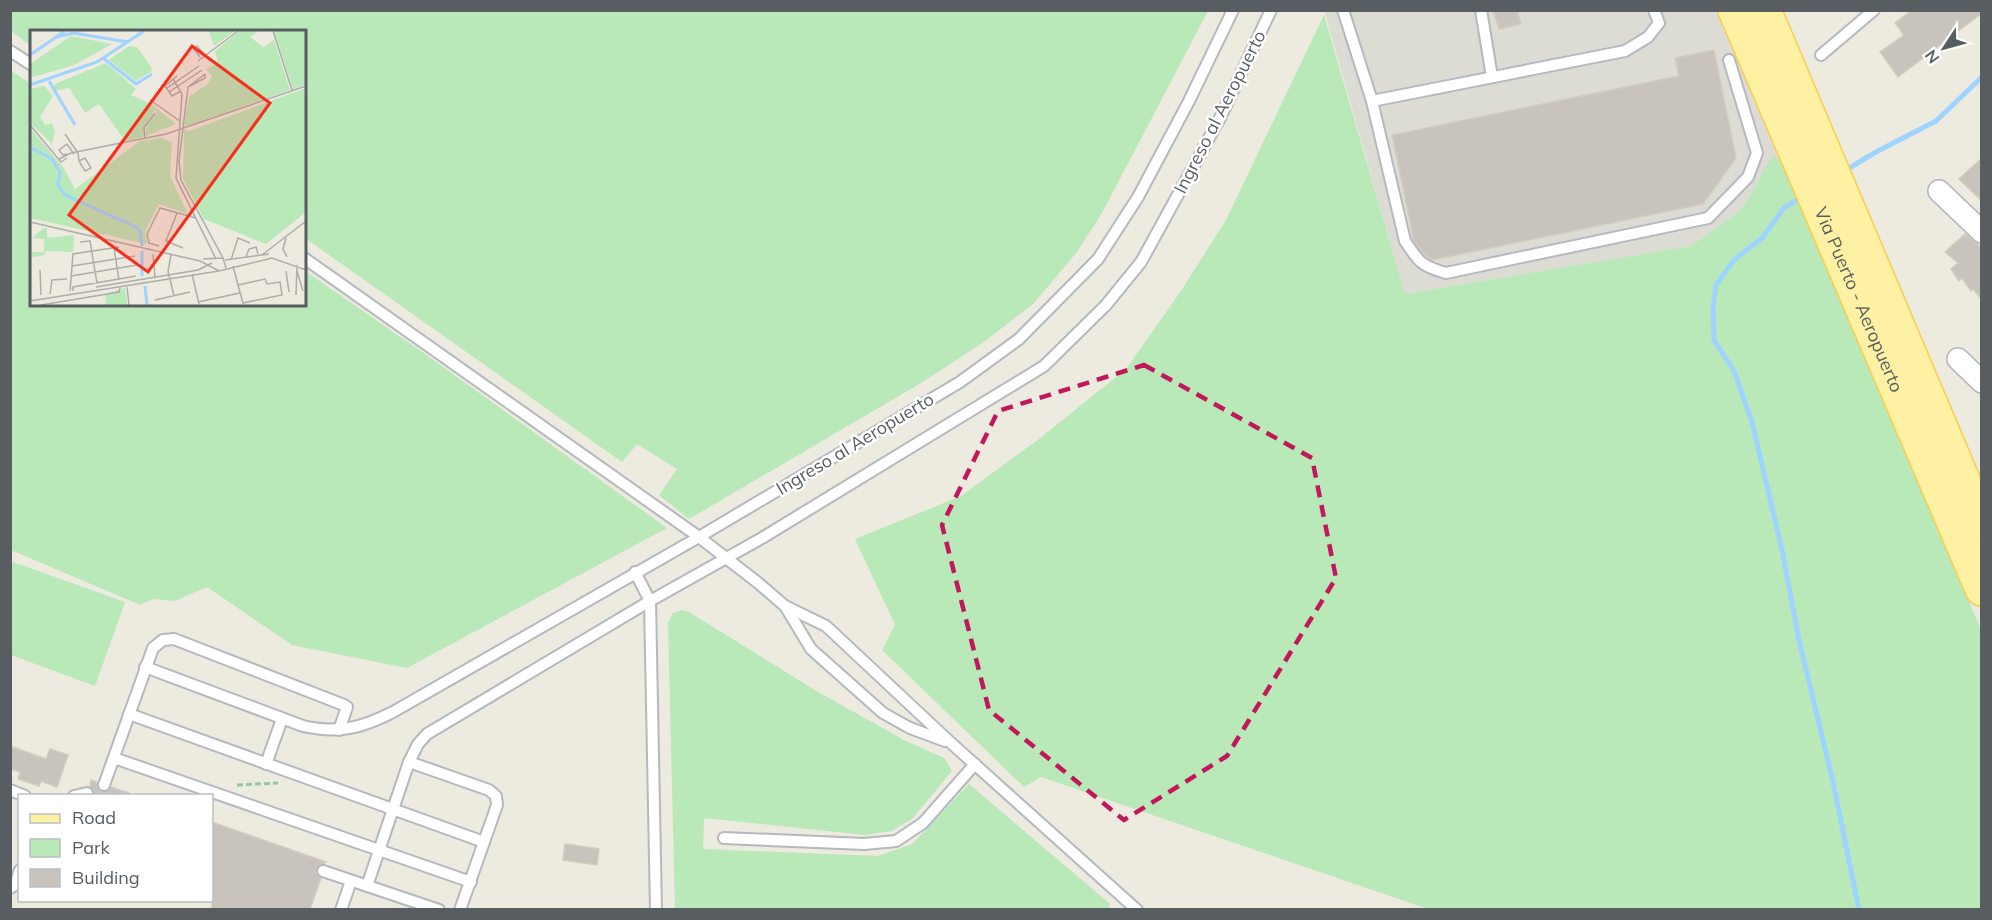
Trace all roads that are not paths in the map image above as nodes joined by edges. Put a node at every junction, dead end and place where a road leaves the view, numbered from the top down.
1 (1233, 10) edge
2 (1271, 10) edge
3 (1343, 10) edge
4 (1481, 10) edge
5 (1654, 10) edge
6 (1735, 10) edge
7 (1764, 10) edge
8 (1874, 10) edge
9 (10, 51) edge
10 (1821, 54) dead end
11 (1729, 60) dead end
12 (30, 64) edge
13 (1492, 77) junction
14 (1372, 101) junction
15 (1802, 134) junction
16 (1939, 191) dead end
17 (1982, 232) edge
18 (1847, 241) junction
19 (306, 259) edge
20 (1958, 359) dead end
21 (1982, 382) edge
22 (1982, 525) edge
23 (699, 537) junction
24 (728, 558) junction
25 (635, 572) junction
26 (1982, 589) edge
27 (650, 602) junction
28 (784, 606) junction
29 (145, 667) junction
30 (129, 714) junction
31 (282, 719) junction
32 (339, 730) junction
33 (951, 743) junction
34 (114, 758) junction
35 (409, 762) junction
36 (266, 764) junction
37 (975, 764) junction
38 (104, 785) dead end
39 (87, 793) dead end
40 (80, 794) edge
41 (393, 809) junction
42 (724, 838) dead end
43 (484, 842) junction
44 (379, 850) junction
45 (323, 871) dead end
46 (18, 876) edge
47 (351, 881) junction
48 (471, 882) junction
49 (367, 886) junction
50 (10, 888) edge
51 (341, 909) edge
52 (439, 909) edge
53 (460, 909) edge
54 (656, 909) edge
55 (1137, 909) edge

1 - 23 lane, Ingreso al Aeropuerto
2 - 24 lane, Ingreso al Aeropuerto
3 - 14 lane
4 - 13 lane
5 - 13 lane
6 - 15 main road, Via Puerto - Aeropuerto
7 - 15 main road, Via Puerto - Aeropuerto
8 - 10 lane
9 - 12 lane
11 - 14 lane
13 - 14 lane
15 - 18 main road, Via Puerto - Aeropuerto
16 - 17 street
18 - 22 main road, Via Puerto - Aeropuerto
18 - 26 main road, Via Puerto - Aeropuerto
19 - 23 lane
20 - 21 street
23 - 24 lane
23 - 25 lane, Ingreso al Aeropuerto
24 - 27 lane, Ingreso al Aeropuerto
24 - 28 lane
25 - 27 lane
25 - 32 lane, Ingreso al Aeropuerto
27 - 35 lane, Ingreso al Aeropuerto
27 - 54 lane
28 - 33 lane
28 - 33 lane
29 - 30 lane
29 - 31 lane, Ingreso al Aeropuerto
29 - 32 lane
30 - 34 lane
30 - 36 lane
31 - 32 lane, Ingreso al Aeropuerto
31 - 36 lane
33 - 37 lane
34 - 38 lane
34 - 44 lane
35 - 41 lane
35 - 43 lane
36 - 41 lane
37 - 42 lane
37 - 55 lane
39 - 40 lane
41 - 43 lane
41 - 44 lane
43 - 48 lane
44 - 48 lane
44 - 49 lane
45 - 47 lane
46 - 50 lane
47 - 49 lane
47 - 51 lane
48 - 53 lane
49 - 52 lane

